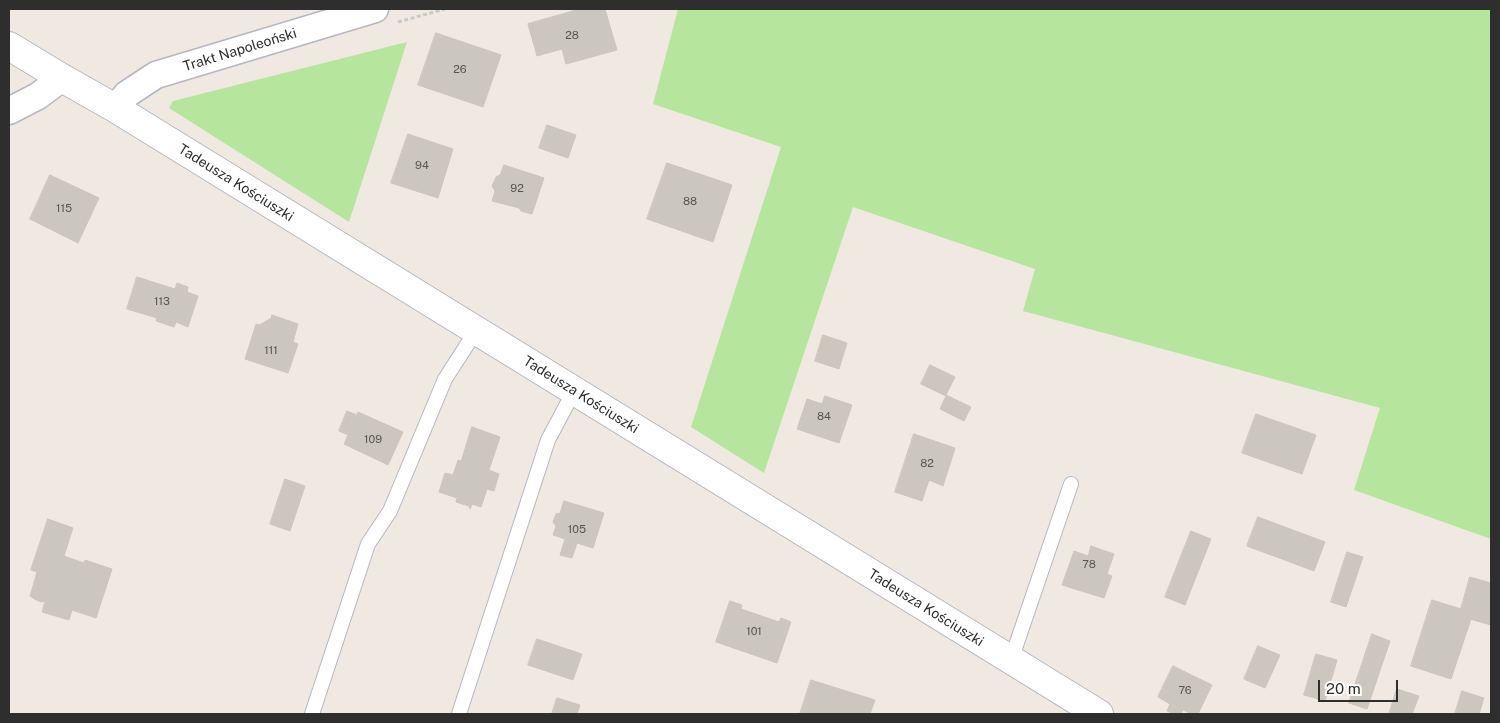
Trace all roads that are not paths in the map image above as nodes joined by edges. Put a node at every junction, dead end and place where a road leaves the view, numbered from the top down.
1 (374, 9) edge
2 (9, 46) edge
3 (62, 78) junction
4 (116, 108) junction
5 (9, 111) edge
6 (476, 331) junction
7 (574, 392) junction
8 (1071, 484) dead end
9 (1011, 660) junction
10 (1088, 711) edge
11 (312, 714) edge
12 (459, 714) edge

1 - 4 street, Trakt Napoleoński
2 - 3 street, Tadeusza Kościuszki
3 - 4 street, Tadeusza Kościuszki
3 - 5 street
4 - 6 street, Tadeusza Kościuszki
6 - 7 street, Tadeusza Kościuszki
6 - 11 lane
7 - 9 street, Tadeusza Kościuszki
7 - 12 lane
8 - 9 lane
9 - 10 street, Tadeusza Kościuszki

